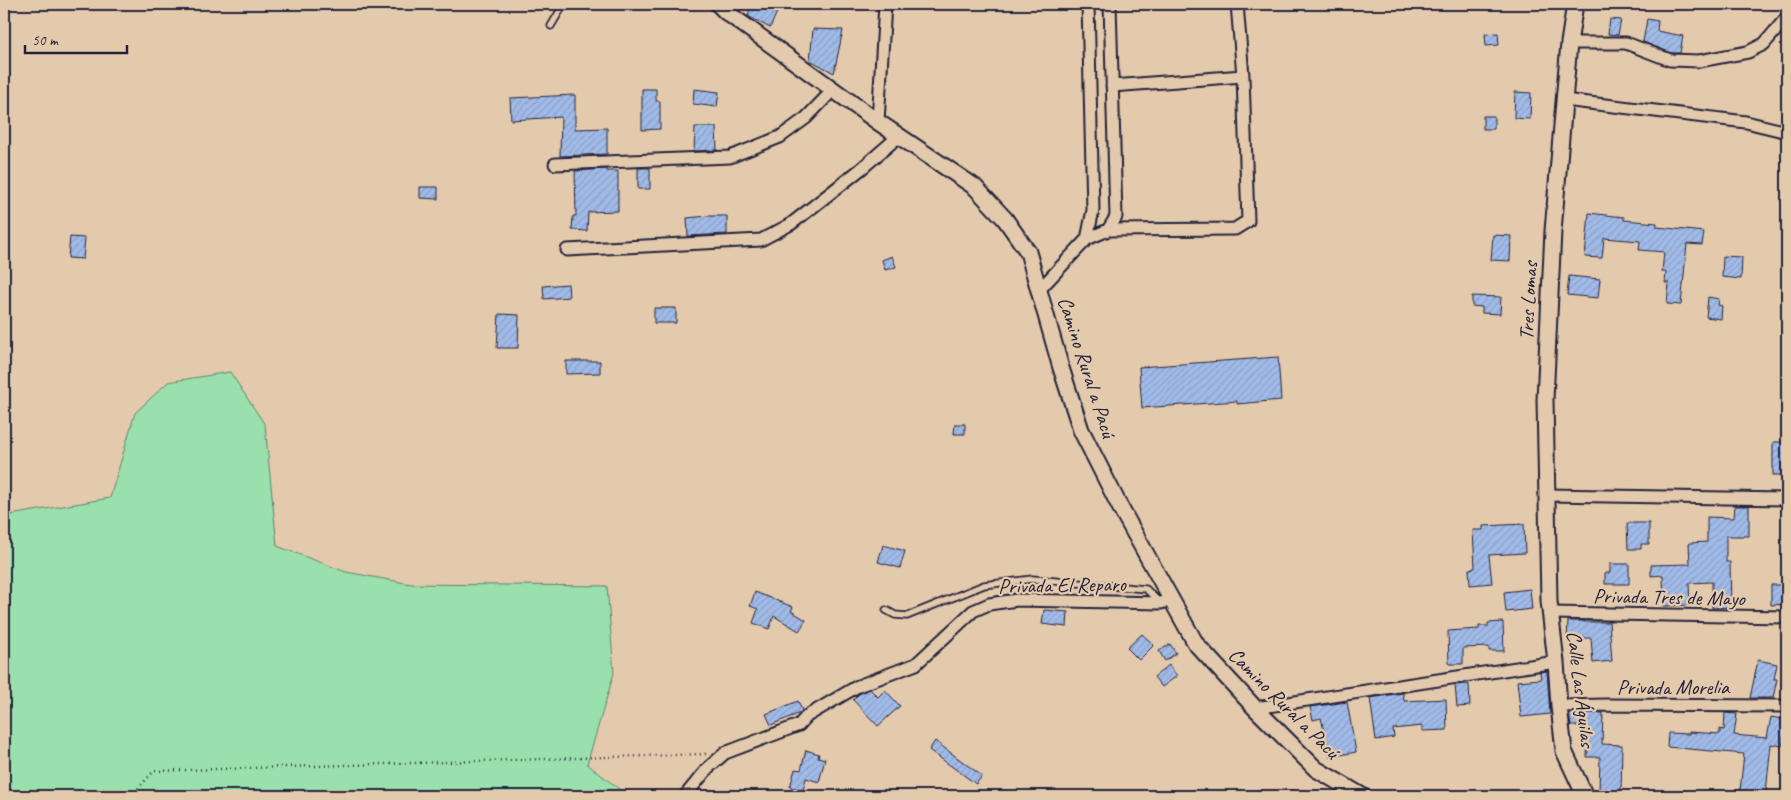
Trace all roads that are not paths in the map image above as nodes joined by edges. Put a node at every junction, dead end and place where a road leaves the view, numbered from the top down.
1 (564, 4) edge
2 (885, 4) edge
3 (1088, 4) edge
4 (1110, 4) edge
5 (1237, 4) edge
6 (1575, 4) edge
7 (723, 6) edge
8 (1787, 17) edge
9 (551, 26) dead end
10 (1569, 43) junction
11 (1243, 76) junction
12 (1112, 86) junction
13 (834, 89) junction
14 (1564, 100) junction
15 (878, 122) junction
16 (1787, 132) edge
17 (899, 136) junction
18 (554, 164) dead end
19 (1108, 230) junction
20 (1087, 239) junction
21 (567, 250) dead end
22 (1039, 290) junction
23 (1548, 495) junction
24 (1787, 499) edge
25 (1166, 602) junction
26 (1550, 607) junction
27 (886, 610) dead end
28 (1787, 617) edge
29 (1556, 662) junction
30 (1559, 706) junction
31 (1787, 706) edge
32 (1254, 708) junction
33 (685, 796) edge
34 (1362, 796) edge
35 (1585, 796) edge

1 - 9 lane
2 - 15 street
3 - 20 street
4 - 12 street
5 - 11 street
6 - 10 street, Tres Lomas
7 - 13 street, Camino Rural a Pacú
8 - 10 street
10 - 14 street, Tres Lomas
11 - 12 street
11 - 19 street
12 - 19 street
13 - 15 street, Camino Rural a Pacú
13 - 18 street
14 - 16 street
14 - 23 street, Tres Lomas
15 - 17 street, Camino Rural a Pacú
17 - 21 street
17 - 22 street, Camino Rural a Pacú
19 - 20 street
20 - 22 street
22 - 25 street, Camino Rural a Pacú
23 - 24 street
23 - 26 street, Tres Lomas
25 - 27 lane
25 - 32 street, Camino Rural a Pacú
25 - 33 street, Privada El Reparo
26 - 28 street, Privada Tres de Mayo
26 - 29 street, Calle Las Águilas
29 - 30 street, Calle Las Águilas
29 - 32 street
30 - 31 street, Privada Morelia
30 - 35 street, Calle Las Águilas
32 - 34 street, Camino Rural a Pacú

